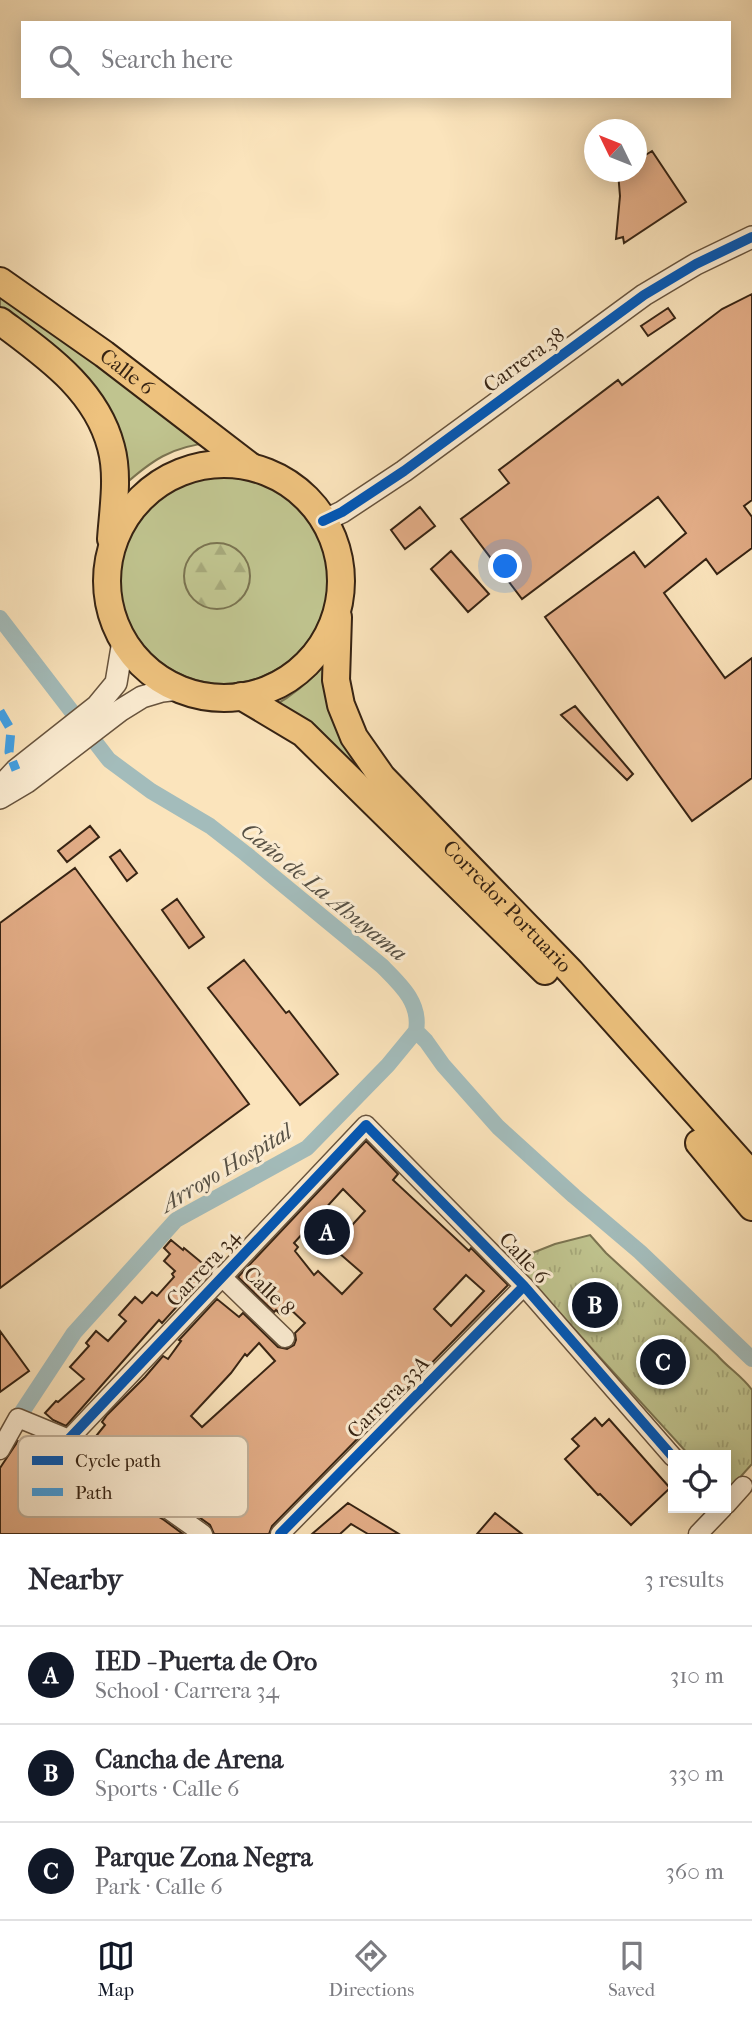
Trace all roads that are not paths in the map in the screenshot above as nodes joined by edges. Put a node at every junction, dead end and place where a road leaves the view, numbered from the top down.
1 (752, 237) edge
2 (0, 281) edge
3 (0, 321) edge
4 (250, 466) junction
5 (323, 520) junction
6 (110, 554) junction
7 (339, 606) junction
8 (123, 641) junction
9 (179, 689) junction
10 (241, 696) junction
11 (104, 713) junction
12 (40, 762) junction
13 (0, 787) edge
14 (0, 798) edge
15 (366, 1125) joint
16 (752, 1175) edge
17 (752, 1207) edge
18 (221, 1276) junction
19 (524, 1286) junction
20 (285, 1338) dead end
21 (62, 1436) edge
22 (72, 1436) edge
23 (0, 1450) edge
24 (668, 1451) edge
25 (743, 1486) dead end
26 (731, 1498) edge
27 (717, 1513) edge
28 (179, 1517) edge
29 (203, 1534) edge
30 (280, 1534) edge
31 (698, 1534) edge

1 - 5 street, Carrera 38
2 - 4 main road, Calle 6
3 - 6 main road, Calle 6
4 - 5 main road
4 - 6 main road
5 - 7 main road
6 - 8 main road
7 - 10 main road
7 - 16 main road, Corredor Portuario
8 - 9 main road
8 - 11 street
9 - 10 main road
9 - 11 street
10 - 17 main road, Corredor Portuario
11 - 12 street
12 - 13 street
12 - 14 street
15 - 18 street, Carrera 34
15 - 19 street, Calle 6
18 - 20 street, Calle 8
18 - 22 street, Carrera 34
19 - 24 street, Calle 6
19 - 30 street, Carrera 33A
21 - 23 street
25 - 26 street
27 - 31 street
28 - 29 street

